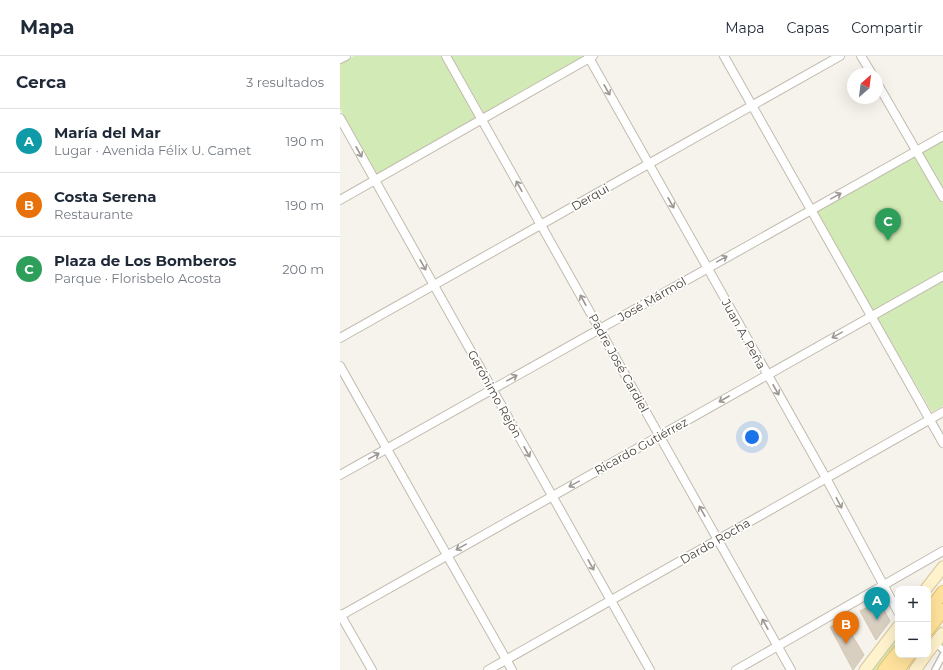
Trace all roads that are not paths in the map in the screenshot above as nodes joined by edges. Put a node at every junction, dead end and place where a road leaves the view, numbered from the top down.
1 (346, 56) edge
2 (446, 56) edge
3 (724, 56) edge
4 (840, 56) edge
5 (861, 56) edge
6 (590, 57) edge
7 (340, 59) edge
8 (868, 68) edge
9 (883, 93) edge
10 (752, 105) junction
11 (340, 118) edge
12 (482, 120) junction
13 (943, 136) edge
14 (916, 151) junction
15 (649, 163) junction
16 (375, 180) junction
17 (943, 198) edge
18 (340, 200) edge
19 (811, 209) junction
20 (541, 224) junction
21 (707, 267) junction
22 (943, 276) edge
23 (434, 285) junction
24 (871, 316) junction
25 (599, 328) junction
26 (340, 338) edge
27 (340, 366) edge
28 (767, 374) junction
29 (492, 389) junction
30 (943, 412) edge
31 (930, 419) junction
32 (660, 436) junction
33 (943, 442) edge
34 (387, 448) junction
35 (340, 475) edge
36 (826, 478) junction
37 (552, 496) junction
38 (718, 540) junction
39 (943, 551) edge
40 (447, 555) junction
41 (943, 567) edge
42 (883, 586) junction
43 (928, 586) edge
44 (943, 592) edge
45 (611, 600) junction
46 (895, 607) edge
47 (931, 608) edge
48 (943, 610) edge
49 (340, 615) edge
50 (931, 626) edge
51 (895, 630) edge
52 (943, 633) edge
53 (778, 646) junction
54 (939, 646) edge
55 (943, 655) edge
56 (895, 656) edge
57 (907, 658) edge
58 (924, 658) edge
59 (506, 660) junction
60 (372, 670) edge
61 (488, 670) edge
62 (512, 670) edge
63 (650, 670) edge
64 (736, 670) edge
65 (791, 670) edge
66 (865, 670) edge
67 (884, 670) edge
68 (898, 670) edge
69 (915, 670) edge
70 (935, 670) edge

1 - 7 street
2 - 12 street, Padre José Cardiel
3 - 10 street
4 - 10 street, Derqui
5 - 8 street
6 - 12 street
6 -> 15 street, Juan A. Peña
9 - 14 street
10 - 15 street, Derqui
10 - 19 street
11 -> 16 street, Gerónimo Rejón
12 - 16 street
20 -> 12 street, Padre José Cardiel
13 - 14 street, José Mármol
14 - 17 street
19 -> 14 street, José Mármol
15 - 20 street, Derqui
15 -> 21 street, Juan A. Peña
16 - 18 street
16 -> 23 street, Gerónimo Rejón
21 -> 19 street, José Mármol
19 - 24 street
20 - 23 street, Derqui
25 -> 20 street, Padre José Cardiel
21 - 25 street, José Mármol
21 - 28 street, Juan A. Peña
22 - 24 street, Ricardo Gutiérrez
23 - 26 street, Derqui
23 - 29 street, Gerónimo Rejón
24 -> 28 street, Ricardo Gutiérrez
24 - 31 street
29 -> 25 street, José Mármol
25 - 32 street, Padre José Cardiel
27 - 34 street
28 -> 32 street, Ricardo Gutiérrez
28 -> 36 street, Juan A. Peña
29 - 34 street, José Mármol
29 -> 37 street, Gerónimo Rejón
30 - 31 street, Dardo Rocha
31 - 33 street
31 - 36 street, Dardo Rocha
32 -> 37 street, Ricardo Gutiérrez
38 -> 32 street, Padre José Cardiel
35 -> 34 street, José Mármol
34 - 40 street
36 - 38 street, Dardo Rocha
36 -> 42 street, Juan A. Peña
37 -> 40 street, Ricardo Gutiérrez
37 -> 45 street, Gerónimo Rejón
38 - 45 street, Dardo Rocha
53 -> 38 street, Padre José Cardiel
39 - 42 street
40 - 49 street, Ricardo Gutiérrez
40 - 59 street
41 - 43 main road
42 - 46 street, Juan A. Peña
42 - 53 street
44 - 47 main road
45 - 59 street, Dardo Rocha
45 - 63 street, Gerónimo Rejón
48 - 50 main road
49 - 60 street
51 - 66 main road
52 - 54 main road
53 - 64 street
53 - 65 street, Padre José Cardiel
55 - 70 street
56 - 67 main road
57 - 68 main road
58 - 69 main road
59 - 61 street, Dardo Rocha
59 - 62 street

